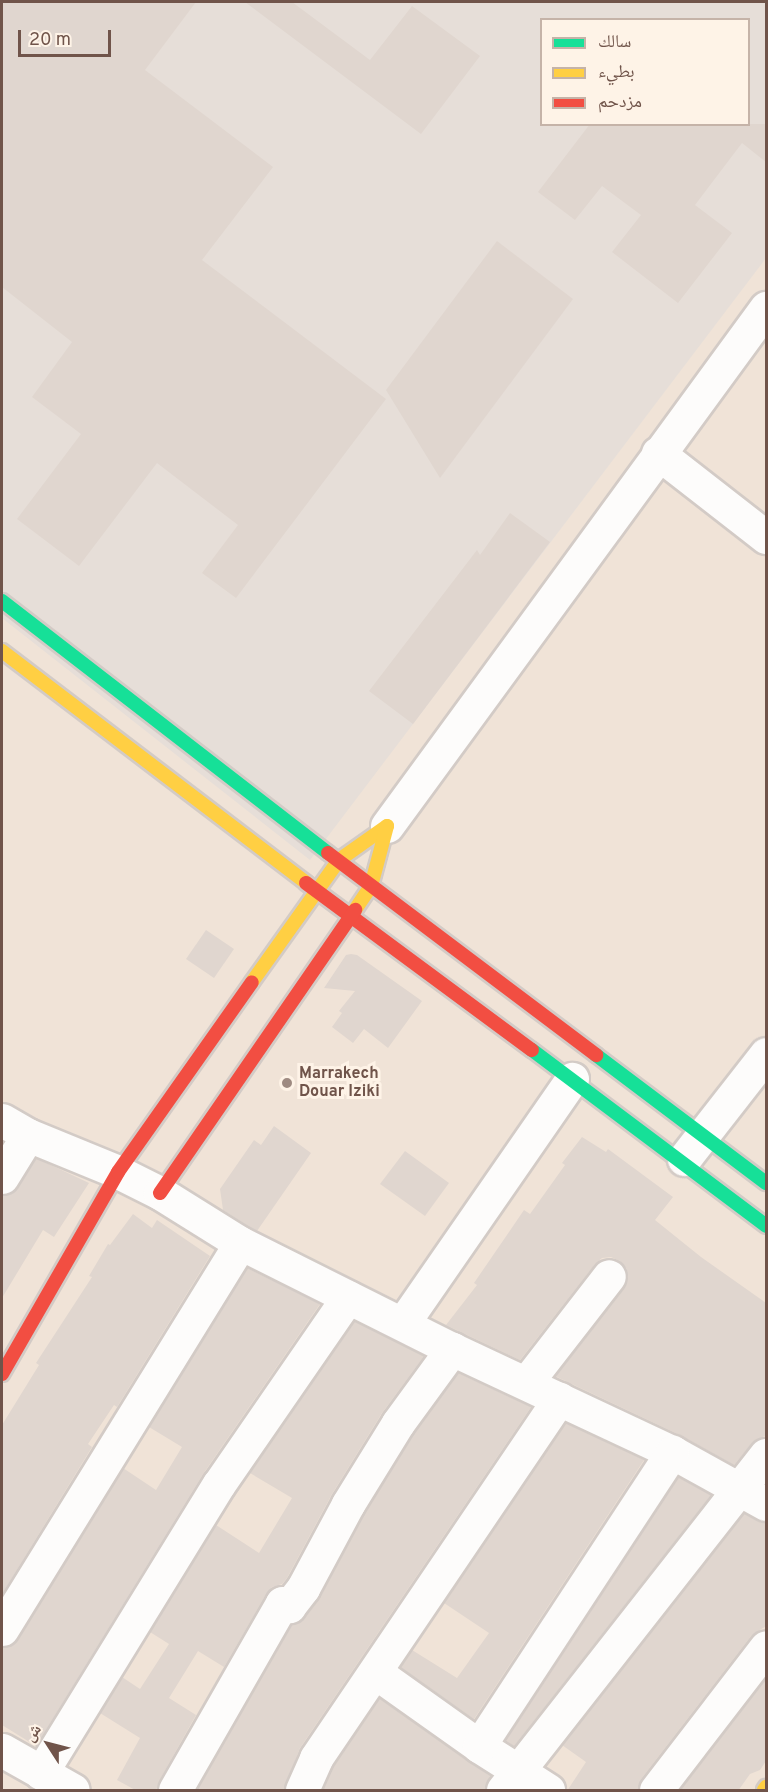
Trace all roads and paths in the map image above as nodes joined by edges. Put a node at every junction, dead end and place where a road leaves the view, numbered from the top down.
1 (766, 308) edge
2 (658, 453) junction
3 (766, 537) edge
4 (2, 602) edge
5 (2, 651) edge
6 (387, 826) junction
7 (339, 860) junction
8 (371, 886) junction
9 (316, 891) junction
10 (350, 915) junction
11 (766, 1054) edge
12 (572, 1079) junction
13 (15, 1127) edge
14 (703, 1134) junction
15 (682, 1161) junction
16 (118, 1172) junction
17 (2, 1178) edge
18 (766, 1184) edge
19 (160, 1193) junction
20 (766, 1226) edge
21 (240, 1242) junction
22 (609, 1276) dead end
23 (348, 1297) junction
24 (403, 1323) junction
25 (452, 1349) junction
26 (2, 1374) edge
27 (526, 1383) junction
28 (559, 1400) junction
29 (672, 1452) junction
30 (766, 1455) edge
31 (753, 1497) edge
32 (2, 1629) edge
33 (766, 1647) edge
34 (375, 1672) junction
35 (479, 1746) junction
36 (2, 1750) edge
37 (41, 1773) junction
38 (511, 1781) edge
39 (73, 1791) edge
40 (175, 1791) edge
41 (302, 1791) edge
42 (548, 1791) edge
43 (656, 1791) edge

1 - 2 street
2 - 3 street
2 - 6 street
4 - 7 street
5 - 9 street
6 - 7 street
6 - 8 street
7 - 8 street
7 - 9 street
8 - 10 street
8 - 14 street
9 - 10 street
9 - 16 street
10 - 12 street
10 - 19 street
11 - 14 street
12 - 15 street
12 - 24 street
13 - 16 street
13 - 17 street
14 - 15 street
14 - 18 street
15 - 20 street
16 - 19 street
16 - 26 street
19 - 21 street
21 - 23 street
21 - 32 street
22 - 27 street
23 - 24 street
23 - 37 street
24 - 25 street
25 - 27 street
25 - 40 street
27 - 28 street
28 - 29 street
28 - 34 street
29 - 31 street
29 - 35 street
30 - 31 street
31 - 38 street
33 - 43 street
34 - 35 street
34 - 41 street
35 - 38 street
36 - 37 street
37 - 39 street
38 - 42 street

